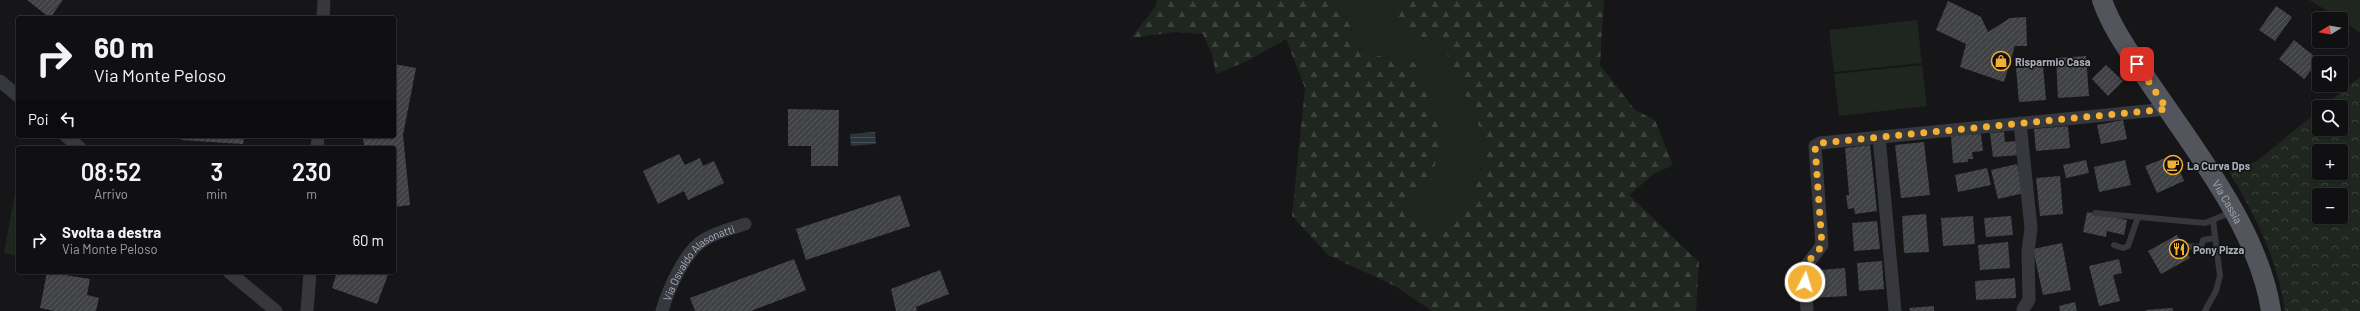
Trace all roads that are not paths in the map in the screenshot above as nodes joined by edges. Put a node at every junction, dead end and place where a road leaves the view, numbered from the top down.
1 (324, 0) edge
2 (2102, 0) edge
3 (323, 16) edge
4 (0, 81) edge
5 (16, 94) edge
6 (2167, 109) junction
7 (2020, 123) junction
8 (1879, 137) junction
9 (68, 138) edge
10 (78, 146) edge
11 (2233, 212) junction
12 (2095, 213) dead end
13 (2138, 217) junction
14 (2213, 220) junction
15 (745, 224) dead end
16 (2215, 238) junction
17 (2114, 245) dead end
18 (2185, 246) dead end
19 (232, 274) edge
20 (310, 274) edge
21 (1807, 309) dead end
22 (2023, 309) dead end
23 (276, 311) edge
24 (307, 311) edge
25 (662, 311) edge
26 (1895, 311) edge
27 (2205, 311) edge
28 (2271, 311) edge

1 - 3 street
2 - 6 main road, Via Cassia
4 - 5 street
6 - 7 street
6 - 11 main road, Via Cassia
7 - 8 street
7 - 22 street
8 - 21 street
8 - 26 street
9 - 10 street
11 - 14 lane
11 - 28 main road, Via Cassia
12 - 13 lane
13 - 14 lane
13 - 17 lane
14 - 16 lane
15 - 25 street, Via Osvaldo Alasonatti
16 - 18 lane
16 - 27 lane
19 - 23 street
20 - 24 street

